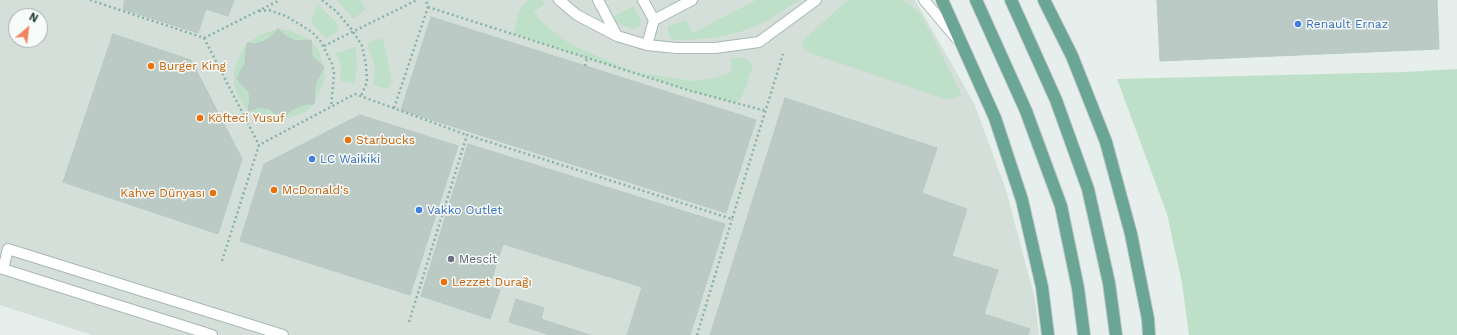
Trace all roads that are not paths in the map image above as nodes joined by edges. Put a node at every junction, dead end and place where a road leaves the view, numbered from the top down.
1 (559, 0) edge
2 (598, 0) edge
3 (643, 0) edge
4 (692, 0) edge
5 (816, 0) edge
6 (924, 0) edge
7 (942, 0) edge
8 (976, 0) edge
9 (1011, 0) edge
10 (1044, 0) edge
11 (654, 20) junction
12 (617, 36) junction
13 (647, 45) junction
14 (965, 48) junction
15 (212, 335) edge
16 (283, 335) edge
17 (1048, 335) edge
18 (1084, 335) edge
19 (1116, 335) edge
20 (1149, 335) edge

1 - 12 lane
2 - 12 lane
3 - 11 lane
4 - 11 lane
5 - 13 lane
6 - 14 lane
7 - 14 main road
8 - 18 main road
9 - 19 main road
10 - 20 main road
11 - 13 lane
12 - 13 lane
14 - 17 main road
15 - 16 lane

